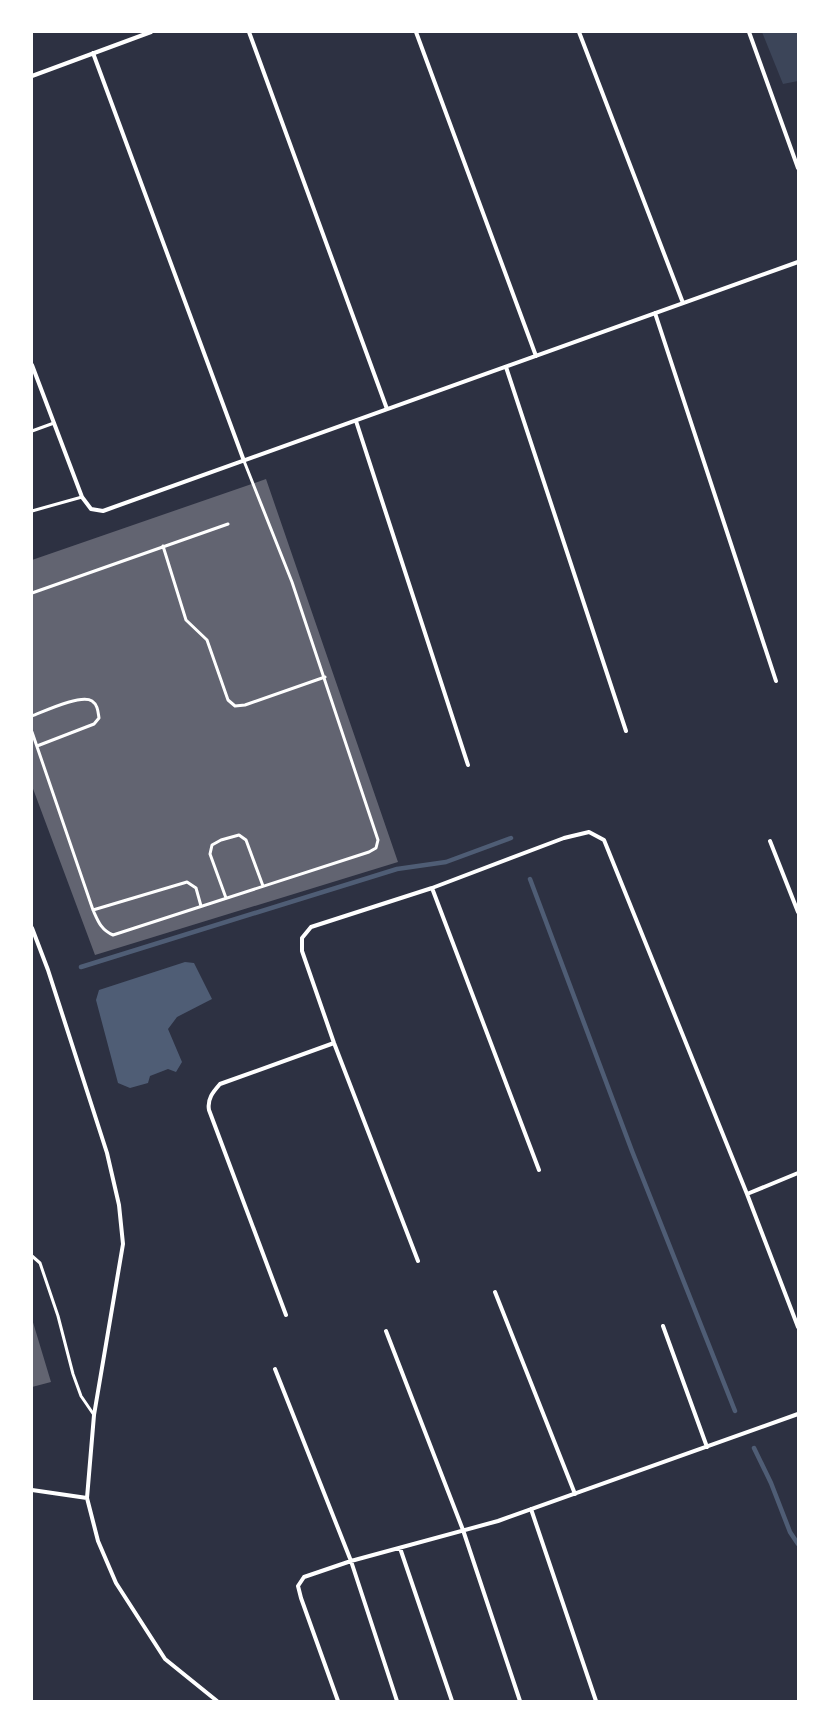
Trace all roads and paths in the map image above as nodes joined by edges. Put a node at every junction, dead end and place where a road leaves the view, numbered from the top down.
1 (148, 32) edge
2 (249, 32) edge
3 (416, 32) edge
4 (579, 32) edge
5 (749, 32) edge
6 (93, 53) junction
7 (32, 76) edge
8 (798, 168) edge
9 (798, 262) edge
10 (682, 303) junction
11 (655, 313) junction
12 (536, 356) junction
13 (32, 365) edge
14 (506, 367) junction
15 (388, 409) junction
16 (356, 420) junction
17 (54, 423) junction
18 (32, 431) edge
19 (244, 461) junction
20 (82, 496) junction
21 (32, 511) edge
22 (228, 524) dead end
23 (163, 546) junction
24 (32, 593) edge
25 (325, 677) junction
26 (776, 681) dead end
27 (32, 716) edge
28 (626, 731) dead end
29 (32, 732) edge
30 (37, 746) junction
31 (468, 765) dead end
32 (770, 841) dead end
33 (263, 886) junction
34 (432, 888) junction
35 (226, 898) junction
36 (201, 906) junction
37 (93, 910) junction
38 (798, 912) edge
39 (32, 928) edge
40 (334, 1043) junction
41 (539, 1170) dead end
42 (798, 1173) edge
43 (747, 1194) junction
44 (32, 1256) edge
45 (418, 1261) dead end
46 (495, 1292) dead end
47 (286, 1315) dead end
48 (663, 1326) dead end
49 (798, 1327) edge
50 (386, 1331) dead end
51 (275, 1369) dead end
52 (798, 1414) edge
53 (94, 1415) junction
54 (707, 1447) junction
55 (32, 1490) edge
56 (575, 1494) junction
57 (88, 1498) junction
58 (531, 1509) junction
59 (462, 1530) junction
60 (400, 1548) junction
61 (351, 1561) junction
62 (217, 1701) edge
63 (338, 1701) edge
64 (397, 1701) edge
65 (452, 1701) edge
66 (520, 1701) edge
67 (596, 1701) edge

1 - 6 street
2 - 15 street
3 - 12 street
4 - 10 street
5 - 8 street
6 - 7 street
6 - 19 street
9 - 10 street
10 - 11 street
11 - 12 street
11 - 26 street
12 - 14 street
13 - 17 street
14 - 15 street
14 - 28 street
15 - 16 street
16 - 19 street
16 - 31 street
17 - 18 lane
17 - 20 street
19 - 20 street
19 - 25 lane
20 - 21 lane
22 - 23 lane
23 - 24 lane
23 - 25 lane
25 - 33 lane
27 - 30 lane
29 - 30 lane
30 - 37 lane
32 - 38 street
33 - 35 lane
33 - 35 lane
34 - 40 street
34 - 41 street
34 - 43 street
35 - 36 lane
36 - 37 lane
36 - 37 lane
39 - 53 street
40 - 45 street
40 - 47 street
42 - 43 street
43 - 49 street
44 - 53 lane
46 - 56 street
48 - 54 street
50 - 59 street
51 - 61 street
52 - 54 street
53 - 57 street
54 - 56 street
55 - 57 street
56 - 58 street
57 - 62 street
58 - 59 street
58 - 67 street
59 - 60 street
59 - 66 street
60 - 61 street
60 - 65 street
61 - 63 street
61 - 64 street

